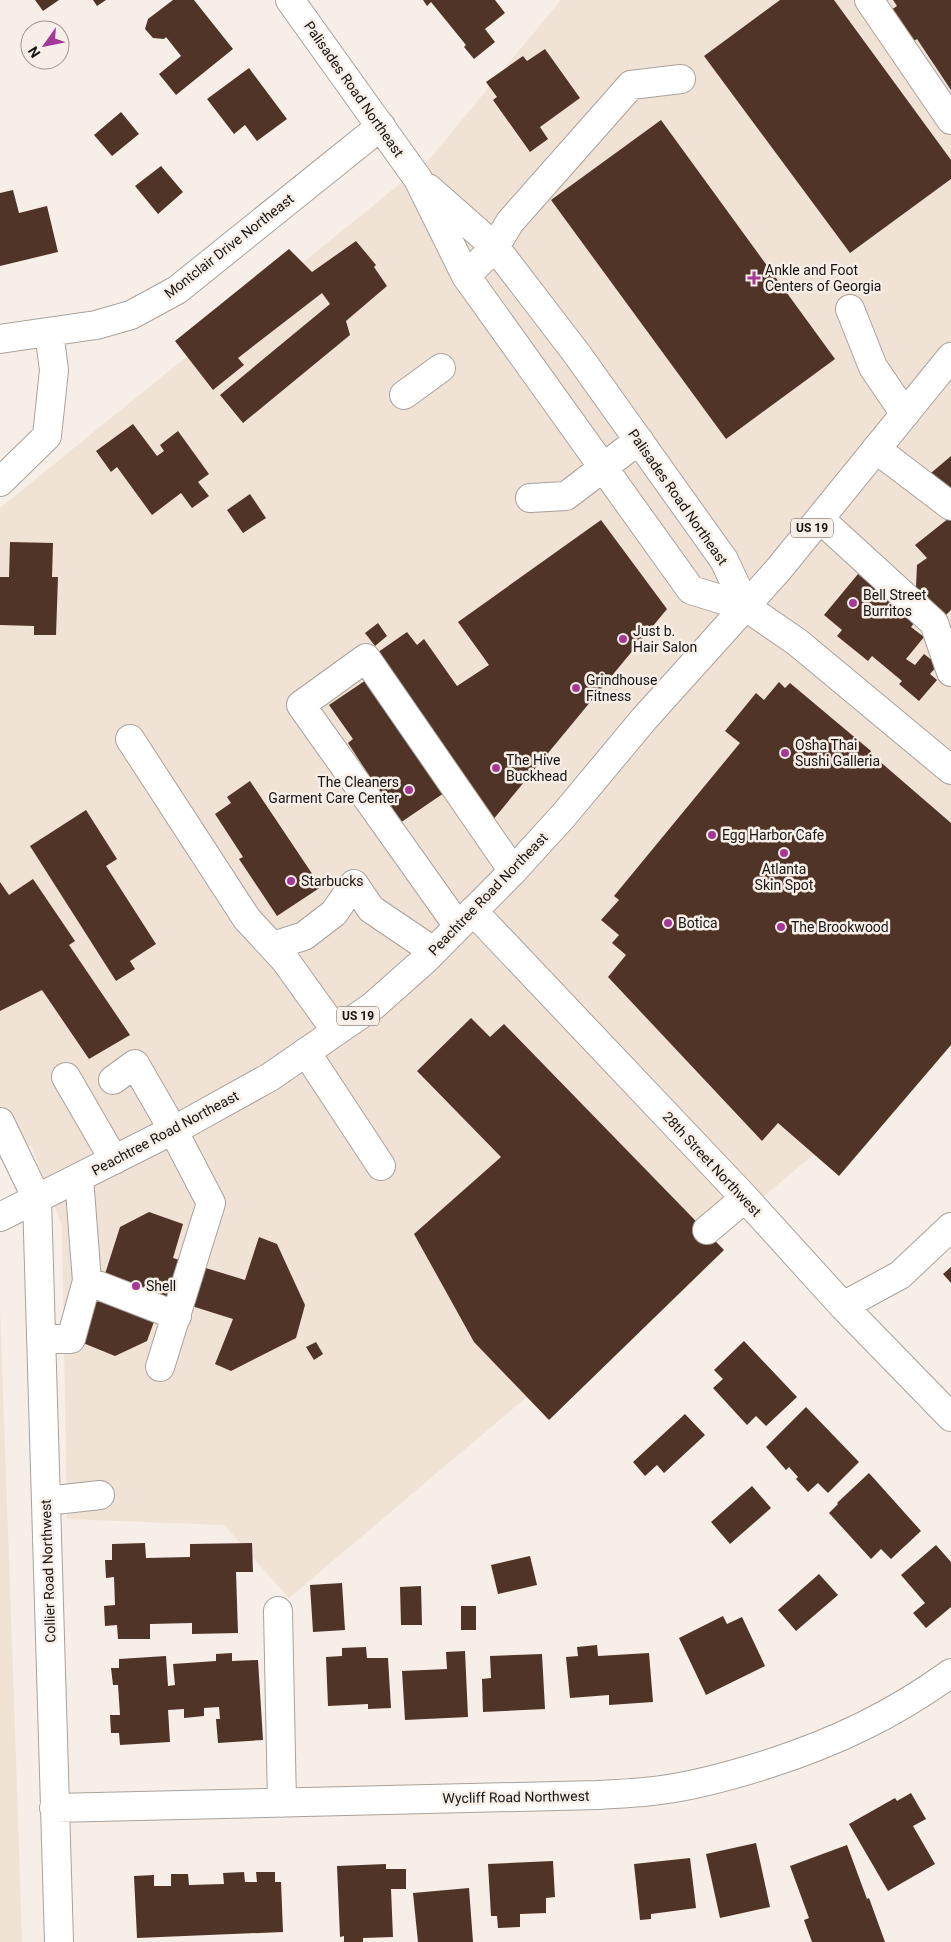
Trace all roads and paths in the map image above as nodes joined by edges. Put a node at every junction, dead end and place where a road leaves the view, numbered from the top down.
1 (290, 0) edge
2 (869, 0) edge
3 (681, 79) dead end
4 (951, 120) edge
5 (381, 126) junction
6 (418, 179) junction
7 (495, 247) junction
8 (466, 276) junction
9 (850, 309) dead end
10 (49, 332) junction
11 (0, 339) edge
12 (577, 354) junction
13 (948, 367) edge
14 (441, 368) dead end
15 (544, 382) junction
16 (404, 395) dead end
17 (905, 414) junction
18 (639, 440) junction
19 (876, 449) junction
20 (604, 467) junction
21 (0, 482) edge
22 (530, 498) dead end
23 (951, 506) edge
24 (820, 519) junction
25 (746, 606) junction
26 (951, 672) edge
27 (130, 740) dead end
28 (951, 770) edge
29 (513, 871) junction
30 (465, 919) junction
31 (273, 946) junction
32 (433, 951) junction
33 (336, 1031) junction
34 (306, 1052) junction
35 (66, 1077) dead end
36 (112, 1080) dead end
37 (0, 1122) edge
38 (173, 1130) junction
39 (114, 1160) junction
40 (381, 1166) dead end
41 (79, 1178) junction
42 (745, 1198) junction
43 (37, 1199) junction
44 (0, 1218) edge
45 (951, 1227) edge
46 (708, 1230) dead end
47 (87, 1281) junction
48 (843, 1306) junction
49 (177, 1316) junction
50 (42, 1340) junction
51 (160, 1367) dead end
52 (951, 1417) edge
53 (100, 1495) dead end
54 (46, 1502) junction
55 (278, 1610) dead end
56 (951, 1673) edge
57 (282, 1803) junction
58 (54, 1808) junction
59 (59, 1942) edge

1 - 5 main road, Palisades Road Northeast
2 - 4 main road
3 - 7 main road
5 - 6 main road, Palisades Road Northeast
5 - 10 main road, Montclair Drive Northeast
6 - 7 main road, Palisades Road Northeast
6 - 8 main road, Palisades Road Northeast
7 - 8 main road
7 - 12 main road, Palisades Road Northeast
8 - 15 main road, Palisades Road Northeast
9 - 17 main road
10 - 11 main road, Montclair Drive Northeast
10 - 21 main road
12 - 15 main road
12 - 18 main road, Palisades Road Northeast
13 - 17 main road, US 19
14 - 16 main road
15 - 20 main road, Palisades Road Northeast
17 - 19 main road, US 19
18 - 20 main road
18 - 25 main road, Palisades Road Northeast
19 - 23 main road
19 - 24 main road, Peachtree Road Northeast / US 19
20 - 22 main road
20 - 25 main road, Palisades Road Northeast
24 - 25 main road, Peachtree Road Northeast / US 19
24 - 26 main road
25 - 28 main road
25 - 29 main road, Peachtree Road Northeast / US 19
27 - 31 main road
29 - 30 main road, Peachtree Road Northeast / US 19
29 - 30 main road, 28th Street Northwest
30 - 32 main road, Peachtree Road Northeast / US 19
30 - 42 main road, 28th Street Northwest
31 - 32 main road
31 - 33 main road
32 - 33 main road, Peachtree Road Northeast / US 19
33 - 34 main road, Peachtree Road Northeast / US 19
34 - 38 main road, Peachtree Road Northeast / US 19
34 - 40 main road
35 - 39 main road
36 - 38 main road
37 - 43 main road
38 - 39 main road, Peachtree Road Northeast / US 19
38 - 49 main road
39 - 41 main road, Peachtree Road Northeast / US 19
41 - 43 main road, Peachtree Road Northeast / US 19
41 - 47 main road
42 - 46 main road
42 - 48 main road, 28th Street Northwest
43 - 44 main road, Peachtree Road Northeast / US 19
43 - 50 main road, Collier Road Northwest
45 - 48 main road
47 - 49 main road
47 - 50 main road
48 - 52 main road, 28th Street Northwest
49 - 51 main road
50 - 54 main road, Collier Road Northwest
53 - 54 main road
54 - 58 main road, Collier Road Northwest
55 - 57 main road
56 - 57 main road, Wycliff Road Northwest
57 - 58 main road, Wycliff Road Northwest
58 - 59 main road, Collier Road Northwest

